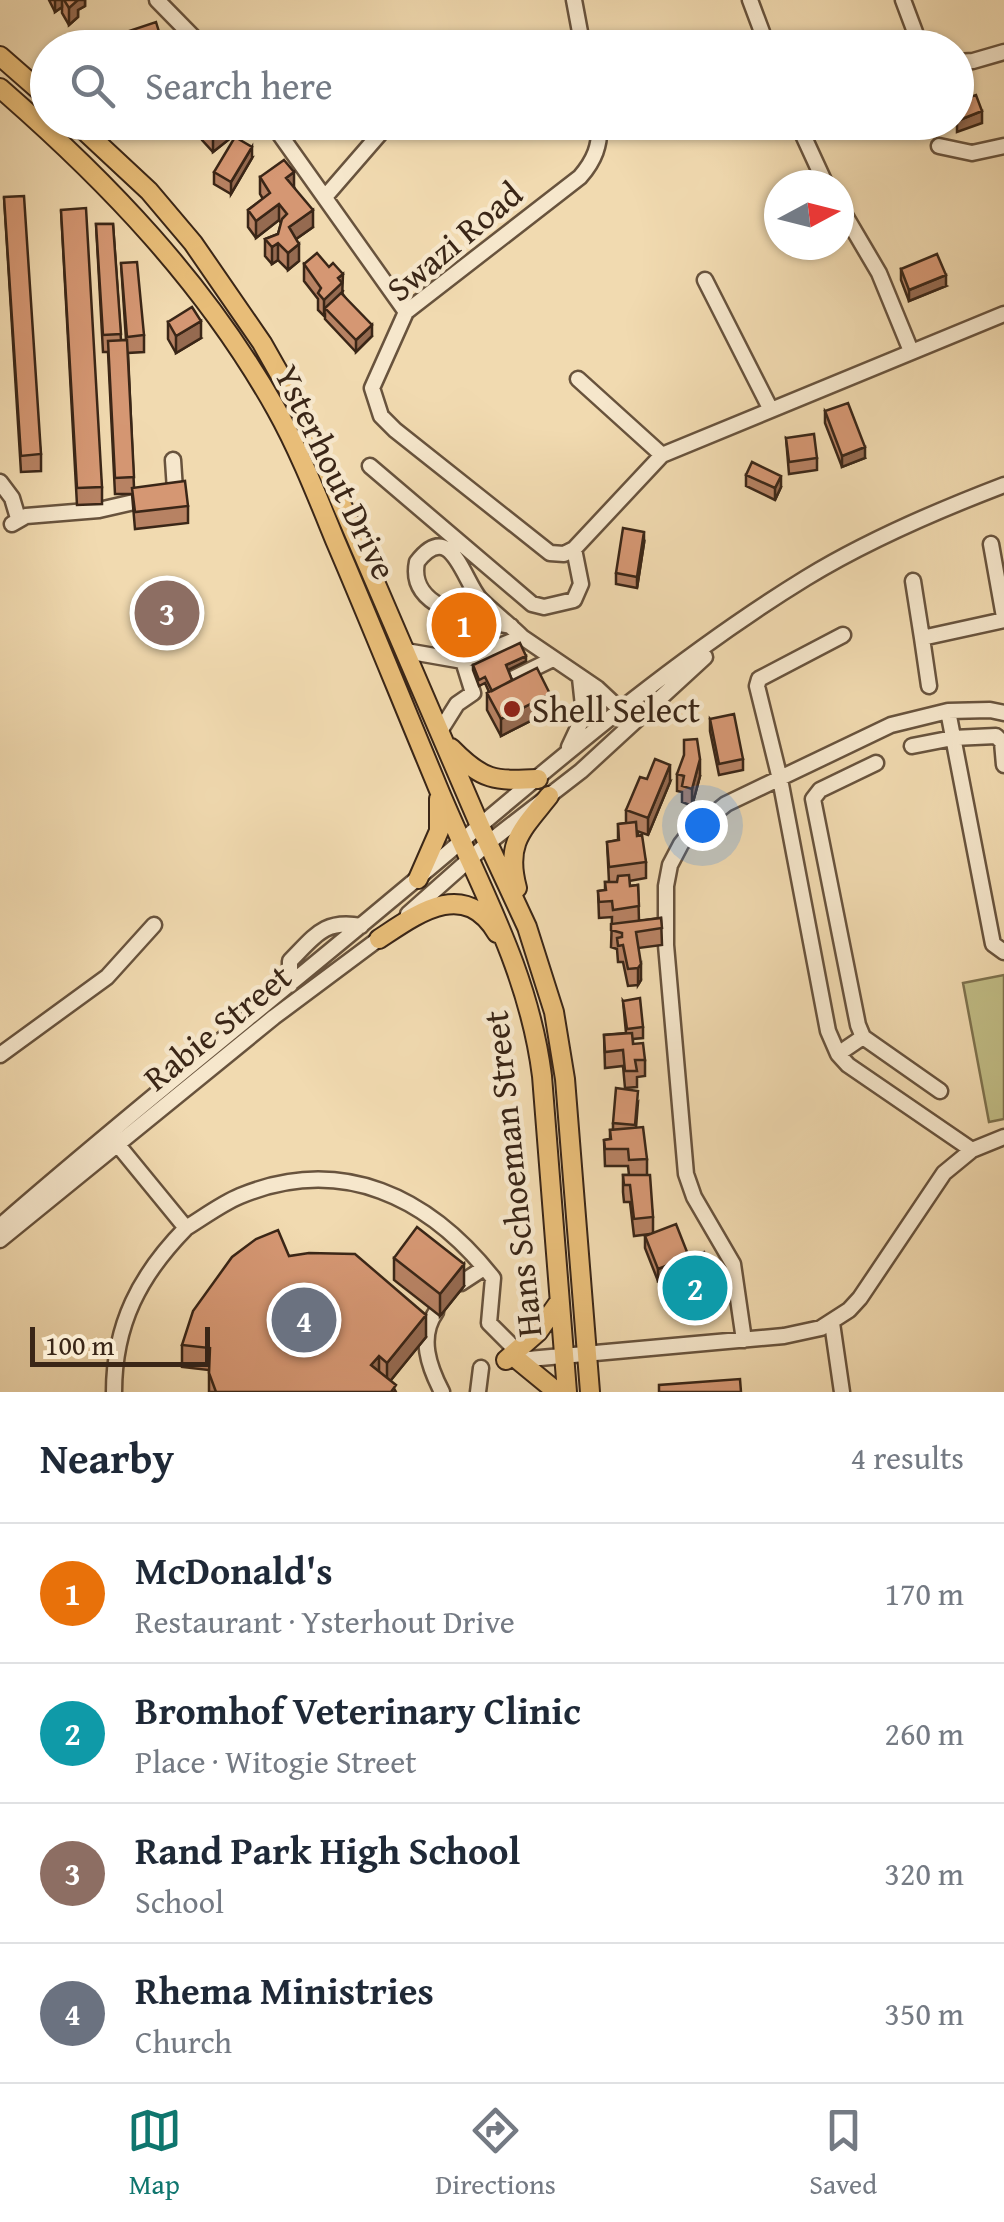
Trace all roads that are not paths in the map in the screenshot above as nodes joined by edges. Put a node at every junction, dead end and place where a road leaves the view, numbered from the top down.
1 (157, 0) edge
2 (574, 0) edge
3 (750, 0) edge
4 (903, 0) edge
5 (186, 30) edge
6 (580, 30) edge
7 (761, 30) edge
8 (914, 30) edge
9 (1004, 52) edge
10 (0, 56) edge
11 (974, 61) edge
12 (30, 82) edge
13 (0, 88) edge
14 (30, 115) edge
15 (57, 140) edge
16 (94, 140) edge
17 (284, 140) edge
18 (374, 140) edge
19 (598, 140) edge
20 (804, 140) edge
21 (938, 146) dead end
22 (1004, 146) edge
23 (818, 170) edge
24 (325, 197) junction
25 (854, 230) edge
26 (705, 280) dead end
27 (406, 312) junction
28 (1004, 314) edge
29 (911, 351) junction
30 (578, 380) dead end
31 (771, 410) junction
32 (662, 455) junction
33 (173, 460) dead end
34 (370, 466) dead end
35 (0, 482) edge
36 (1004, 484) edge
37 (991, 544) dead end
38 (574, 549) junction
39 (913, 581) dead end
40 (476, 618) junction
41 (1004, 618) edge
42 (516, 631) junction
43 (843, 635) dead end
44 (922, 638) junction
45 (406, 651) junction
46 (456, 659) junction
47 (553, 659) junction
48 (580, 678) junction
49 (510, 680) edge
50 (928, 686) dead end
51 (948, 711) junction
52 (1004, 713) edge
53 (627, 716) junction
54 (442, 736) junction
55 (952, 738) junction
56 (912, 746) dead end
57 (562, 761) junction
58 (876, 763) dead end
59 (1004, 765) edge
60 (538, 779) junction
61 (780, 780) junction
62 (435, 782) junction
63 (549, 796) junction
64 (484, 834) junction
65 (466, 850) junction
66 (418, 879) junction
67 (154, 925) dead end
68 (361, 926) junction
69 (527, 926) junction
70 (379, 939) junction
71 (1004, 952) edge
72 (522, 982) junction
73 (290, 985) junction
74 (862, 1037) junction
75 (838, 1054) junction
76 (0, 1055) edge
77 (940, 1091) dead end
78 (1004, 1137) edge
79 (118, 1145) junction
80 (972, 1150) junction
81 (0, 1226) edge
82 (186, 1228) junction
83 (0, 1240) edge
84 (484, 1268) junction
85 (460, 1283) edge
86 (559, 1302) junction
87 (436, 1312) dead end
88 (832, 1322) junction
89 (744, 1340) junction
90 (587, 1355) junction
91 (514, 1357) junction
92 (565, 1357) junction
93 (481, 1368) dead end
94 (114, 1392) edge
95 (442, 1392) edge
96 (478, 1392) edge
97 (557, 1392) edge
98 (568, 1392) edge
99 (590, 1392) edge
100 (842, 1392) edge

1 - 5 street
2 - 6 street
3 - 7 street
4 - 8 street
9 - 11 street
10 - 12 main road
13 - 14 main road, Ysterhout Drive
15 - 62 main road, Ysterhout Drive
16 - 45 main road, Ysterhout Drive
17 - 24 street
18 - 24 street
19 - 27 street, Swazi Road
20 - 23 street
21 - 22 street
24 - 27 street
25 - 29 street
26 - 31 street
27 - 38 street, Swazi Road
28 - 29 street
29 - 31 street
30 - 32 street
31 - 32 street
32 - 38 street
33 - 35 street
34 - 38 street
36 - 53 street
37 - 41 street
39 - 44 street
40 - 42 street
40 - 42 street
40 - 46 street
41 - 44 street
42 - 46 street
42 - 47 street
43 - 61 street
44 - 50 street
45 - 46 street
45 - 54 main road, Ysterhout Drive
46 - 54 street
47 - 48 street
47 - 49 street
48 - 53 street
48 - 57 street
51 - 52 street
51 - 55 street
51 - 61 street
53 - 57 street
53 - 63 street
54 - 60 main road
54 - 64 main road, Ysterhout Drive
55 - 56 street
55 - 59 street
55 - 71 street
57 - 60 street
58 - 74 street
60 - 64 street
61 - 75 street
61 - 89 street
62 - 65 main road, Ysterhout Drive
62 - 66 main road
63 - 64 street
63 - 69 main road
64 - 65 street
64 - 69 main road, Hans Schoeman Street
65 - 66 street, Rabie Street
65 - 70 street, Rabie Street
65 - 72 main road, Hans Schoeman Street
66 - 68 street, Rabie Street
67 - 76 street
68 - 73 street, Rabie Street
68 - 73 street
69 - 90 main road, Hans Schoeman Street
70 - 72 main road
70 - 79 street, Rabie Street
72 - 86 main road, Hans Schoeman Street
73 - 81 street, Rabie Street
74 - 75 street
74 - 77 street
75 - 80 street
78 - 80 street
79 - 82 street
79 - 83 street, Rabie Street
80 - 88 street
82 - 84 street
82 - 94 street
84 - 85 street
84 - 91 street
86 - 91 main road
86 - 92 main road, Hans Schoeman Street
87 - 95 street
88 - 89 street
88 - 100 street
89 - 90 street
90 - 92 street
90 - 99 main road, Hans Schoeman Street
91 - 92 street
91 - 97 main road
92 - 98 main road, Hans Schoeman Street
93 - 96 street

